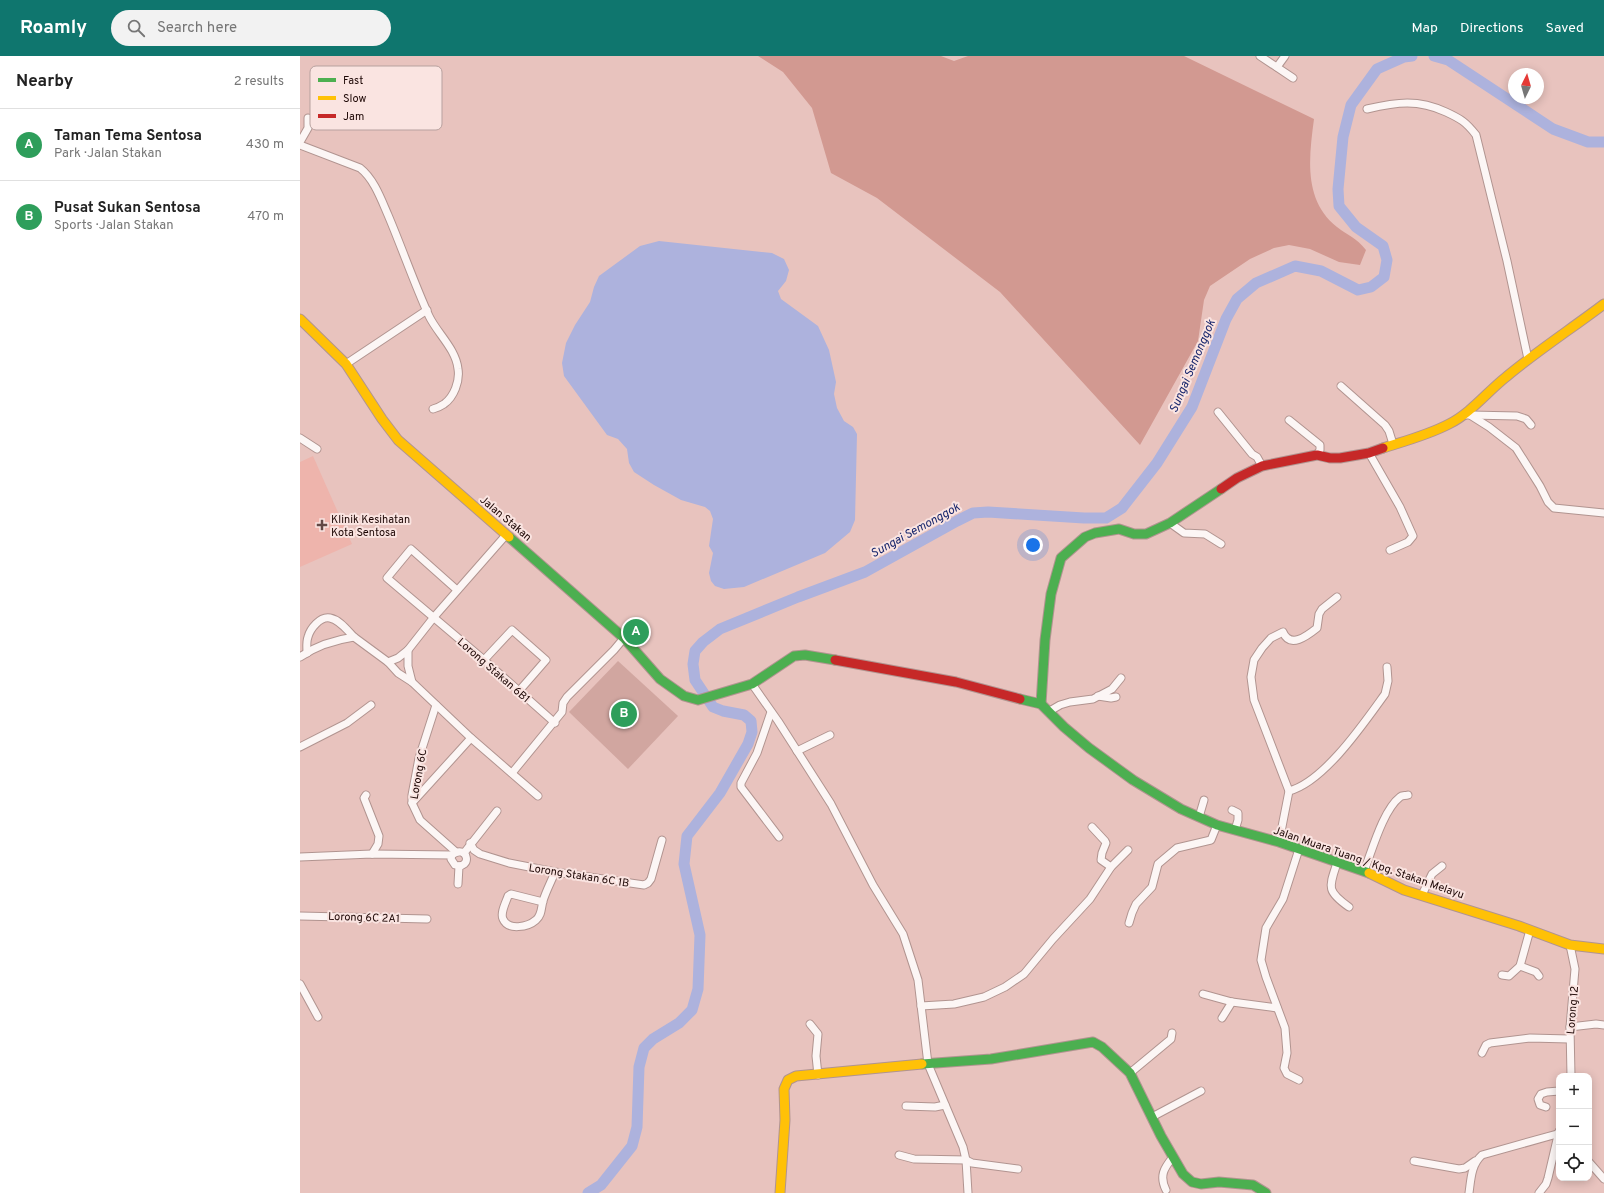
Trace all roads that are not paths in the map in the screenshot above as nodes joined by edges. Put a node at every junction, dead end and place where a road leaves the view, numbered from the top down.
1 (1260, 56) edge
2 (1285, 56) edge
3 (1277, 67) junction
4 (1293, 78) dead end
5 (1367, 109) dead end
6 (308, 118) dead end
7 (300, 142) edge
8 (300, 145) edge
9 (1604, 304) edge
10 (427, 310) junction
11 (300, 318) edge
12 (1528, 359) junction
13 (346, 364) junction
14 (1341, 386) dead end
15 (434, 409) dead end
16 (1218, 412) dead end
17 (1467, 415) junction
18 (1288, 420) dead end
19 (1531, 425) dead end
20 (300, 438) edge
21 (1393, 444) junction
22 (317, 449) dead end
23 (1369, 453) junction
24 (1317, 455) junction
25 (1262, 466) junction
26 (1604, 513) edge
27 (1170, 523) junction
28 (506, 535) junction
29 (1221, 544) dead end
30 (1390, 550) dead end
31 (457, 590) junction
32 (1337, 597) dead end
33 (434, 617) junction
34 (354, 637) junction
35 (624, 638) junction
36 (408, 650) junction
37 (306, 653) junction
38 (300, 658) edge
39 (484, 660) junction
40 (388, 662) junction
41 (1387, 667) dead end
42 (1121, 678) dead end
43 (412, 682) junction
44 (752, 684) junction
45 (519, 691) junction
46 (1098, 696) junction
47 (1116, 697) dead end
48 (1041, 704) junction
49 (371, 705) dead end
50 (436, 706) junction
51 (771, 712) junction
52 (1048, 712) junction
53 (555, 723) junction
54 (830, 735) dead end
55 (471, 738) junction
56 (300, 747) edge
57 (797, 751) junction
58 (512, 773) junction
59 (1289, 791) junction
60 (366, 795) dead end
61 (1408, 795) dead end
62 (538, 796) dead end
63 (1204, 800) dead end
64 (412, 803) junction
65 (1232, 810) dead end
66 (497, 811) dead end
67 (1199, 817) junction
68 (1217, 825) junction
69 (1092, 827) dead end
70 (1235, 830) junction
71 (779, 837) dead end
72 (662, 840) dead end
73 (1279, 842) junction
74 (470, 843) junction
75 (1299, 849) junction
76 (1128, 850) dead end
77 (458, 853) junction
78 (372, 854) junction
79 (300, 857) edge
80 (1337, 863) junction
81 (459, 866) junction
82 (1442, 866) dead end
83 (1112, 867) junction
84 (1364, 871) junction
85 (555, 872) junction
86 (458, 884) dead end
87 (1422, 895) junction
88 (543, 902) junction
89 (1349, 907) dead end
90 (300, 916) edge
91 (427, 919) dead end
92 (1130, 923) dead end
93 (1530, 930) junction
94 (1570, 945) junction
95 (1604, 949) edge
96 (1520, 966) junction
97 (1502, 975) dead end
98 (1539, 976) dead end
99 (300, 984) edge
100 (1203, 994) dead end
101 (1232, 1002) junction
102 (921, 1006) junction
103 (1277, 1008) junction
104 (318, 1017) dead end
105 (1222, 1018) dead end
106 (810, 1024) dead end
107 (1604, 1025) edge
108 (1570, 1027) junction
109 (1172, 1033) dead end
110 (1569, 1039) junction
111 (1482, 1053) dead end
112 (928, 1064) junction
113 (1130, 1073) junction
114 (1571, 1073) edge
115 (818, 1075) junction
116 (1299, 1080) dead end
117 (1201, 1091) dead end
118 (1556, 1091) edge
119 (906, 1106) dead end
120 (946, 1106) junction
121 (1546, 1107) dead end
122 (1152, 1118) junction
123 (1556, 1133) edge
124 (1556, 1141) edge
125 (899, 1155) dead end
126 (1173, 1157) junction
127 (966, 1160) junction
128 (1475, 1160) junction
129 (1414, 1161) dead end
130 (1592, 1165) edge
131 (1018, 1169) dead end
132 (1604, 1179) edge
133 (1166, 1190) dead end
134 (780, 1193) edge
135 (968, 1193) edge
136 (1266, 1193) edge
137 (1469, 1193) edge
138 (1539, 1193) edge

1 - 3 street
2 - 3 street
3 - 4 street
5 - 12 street
6 - 7 street
8 - 10 street
9 - 12 main road
10 - 13 street
10 - 15 street
11 - 13 main road, Jalan Stakan
12 - 17 main road
13 - 28 main road, Jalan Stakan
14 - 21 street
16 - 25 street
17 - 19 street
17 - 21 main road
17 - 26 street
18 - 24 street
20 - 22 street
21 - 23 main road
23 - 24 main road
23 - 30 street
24 - 25 main road
25 - 27 main road
27 - 29 street
27 - 48 main road
28 - 31 street
28 - 35 main road, Jalan Stakan
31 - 33 street
31 - 33 street, Lorong Stakan 6B1
32 - 59 street
33 - 36 street
33 - 39 street, Lorong Stakan 6B1
34 - 37 street
34 - 37 street
34 - 40 street
35 - 44 main road, Jalan Stakan
35 - 53 street
36 - 40 street
36 - 43 street
37 - 38 street
39 - 45 street, Lorong Stakan 6B1
39 - 45 street
40 - 43 street
41 - 59 street
42 - 46 street
43 - 50 street
44 - 48 main road
44 - 51 street
45 - 53 street, Lorong Stakan 6B1
46 - 47 street
46 - 52 street
48 - 52 main road, Jalan Muara Tuang / Kpg. Stakan Melayu
49 - 56 street
50 - 55 street
50 - 64 street, Lorong 6C
51 - 57 street
51 - 71 street
52 - 67 main road, Jalan Muara Tuang / Kpg. Stakan Melayu
53 - 58 street
54 - 57 street
55 - 58 street
55 - 64 street
57 - 102 street
58 - 62 street
59 - 73 street
60 - 78 street
61 - 84 street
63 - 67 street
64 - 77 street, Lorong 6C
65 - 70 street
66 - 74 street
67 - 68 main road, Jalan Muara Tuang / Kpg. Stakan Melayu
68 - 70 main road, Jalan Muara Tuang / Kpg. Stakan Melayu
68 - 92 street
69 - 83 street
70 - 73 main road, Jalan Muara Tuang / Kpg. Stakan Melayu
72 - 85 street, Lorong Stakan 6C 1B
73 - 75 main road, Jalan Muara Tuang / Kpg. Stakan Melayu
74 - 77 street
74 - 85 street, Lorong Stakan 6C 1B
75 - 80 main road, Jalan Muara Tuang / Kpg. Stakan Melayu
75 - 103 street
76 - 83 street
77 - 78 street
77 - 81 street
77 - 81 street
78 - 79 street
80 - 84 main road, Jalan Muara Tuang / Kpg. Stakan Melayu
80 - 89 street
81 - 86 street
82 - 87 street
83 - 102 street
84 - 87 main road, Jalan Muara Tuang / Kpg. Stakan Melayu
85 - 88 street
87 - 93 main road, Jalan Muara Tuang / Kpg. Stakan Melayu
88 - 88 street
90 - 91 street, Lorong 6C 2A1
93 - 94 main road, Jalan Muara Tuang / Kpg. Stakan Melayu
93 - 96 street
94 - 95 main road, Jalan Muara Tuang / Kpg. Stakan Melayu
94 - 108 street, Lorong 12
96 - 97 street
96 - 98 street
99 - 104 street
100 - 101 street
101 - 103 street
101 - 105 street
102 - 112 street
103 - 116 street
106 - 115 street
107 - 108 street
108 - 110 street, Lorong 12
109 - 113 street
110 - 111 street
110 - 114 street, Lorong 12
112 - 113 main road
112 - 115 main road
112 - 120 street
113 - 122 main road
115 - 134 main road
117 - 122 street
118 - 121 street
119 - 120 street
120 - 127 street
122 - 126 main road
123 - 128 street
124 - 138 street
125 - 127 street
126 - 133 street
126 - 136 main road
127 - 131 street
127 - 135 street
128 - 129 street
128 - 137 street
130 - 132 street

